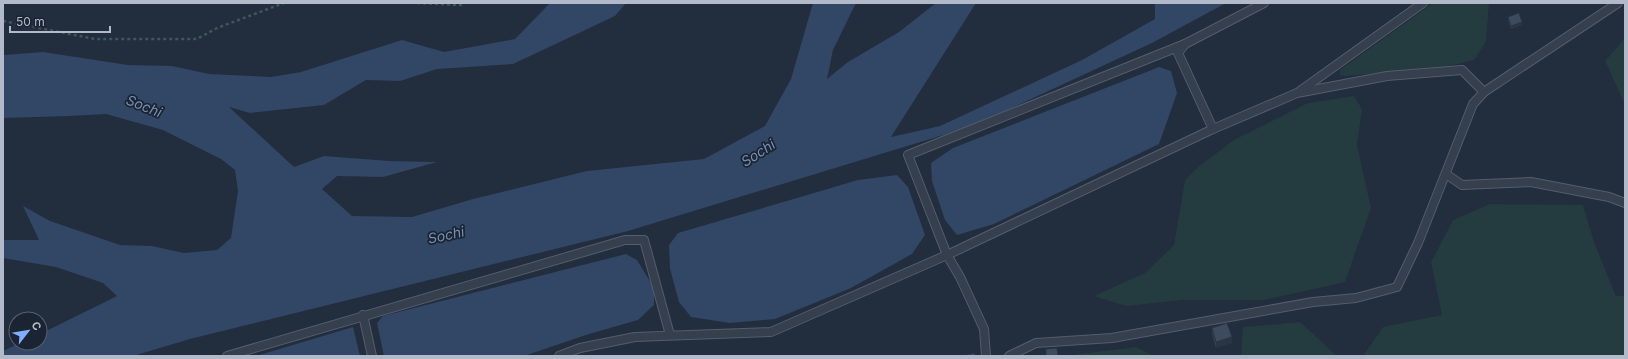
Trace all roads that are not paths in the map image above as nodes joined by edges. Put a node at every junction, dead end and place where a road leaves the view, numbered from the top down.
1 (1264, 3) edge
2 (1423, 3) edge
3 (1618, 3) edge
4 (1185, 44) junction
5 (1484, 92) junction
6 (1296, 93) junction
7 (1213, 129) junction
8 (1446, 174) junction
9 (1625, 203) edge
10 (947, 255) junction
11 (363, 316) junction
12 (670, 336) junction
13 (227, 356) edge
14 (372, 356) edge
15 (559, 356) edge
16 (986, 356) edge
17 (1009, 356) edge

1 - 4 lane
2 - 6 lane
3 - 5 lane
4 - 7 lane
4 - 10 lane
5 - 6 lane
5 - 8 lane
6 - 7 lane
7 - 10 lane
8 - 9 lane
8 - 17 lane
10 - 12 lane
10 - 16 lane
11 - 12 lane
11 - 13 lane
11 - 14 lane
12 - 15 lane

